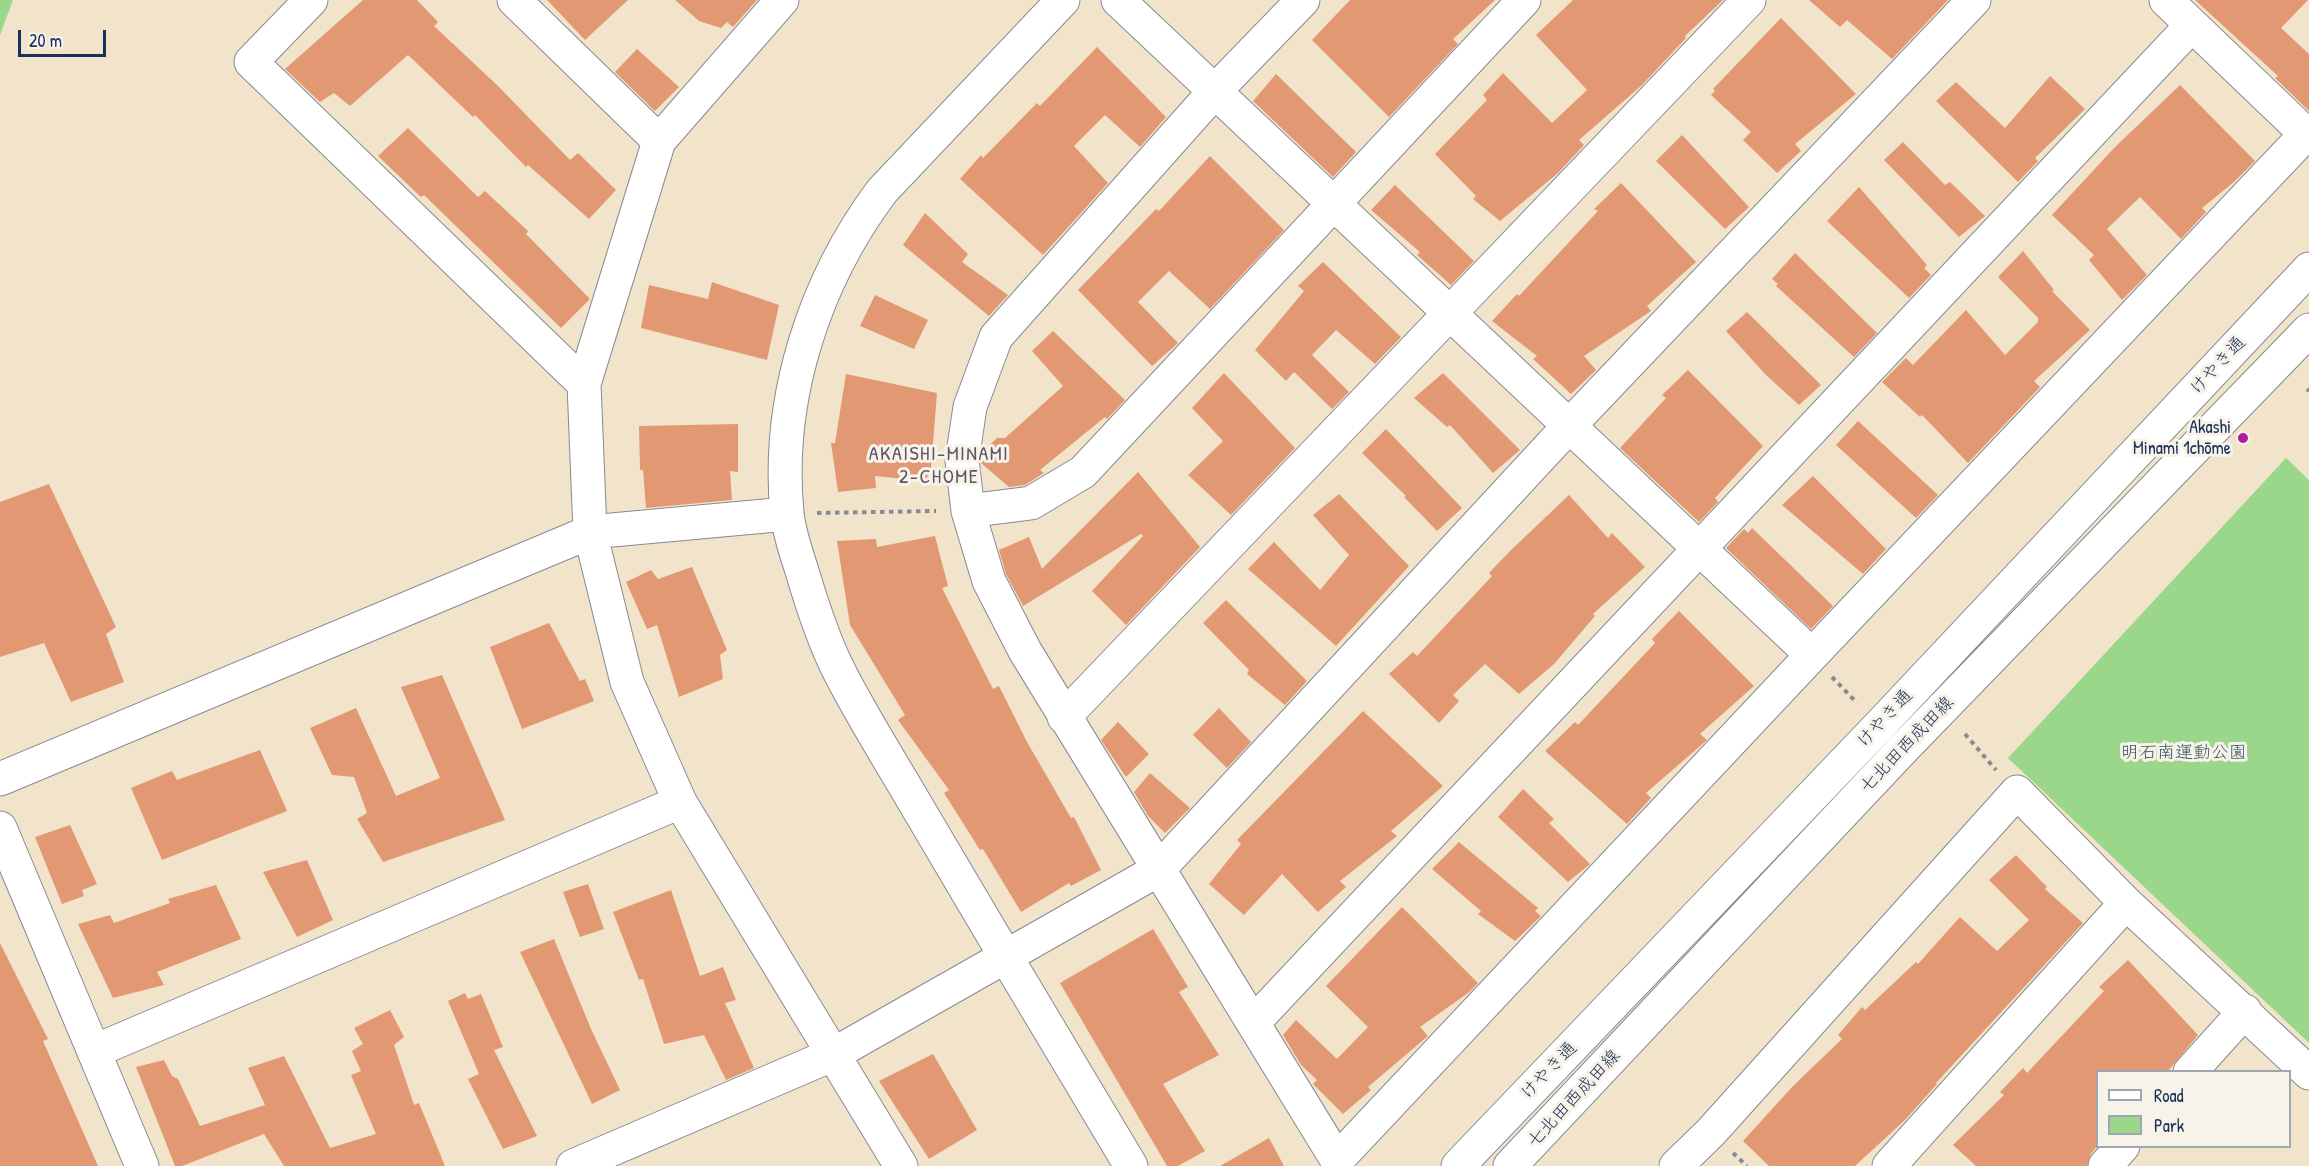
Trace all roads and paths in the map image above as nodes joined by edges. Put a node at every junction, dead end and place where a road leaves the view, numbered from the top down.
1 (311, 0) edge
2 (514, 0) edge
3 (782, 0) edge
4 (1062, 0) edge
5 (1118, 0) edge
6 (1302, 0) edge
7 (1524, 0) edge
8 (1749, 0) edge
9 (1974, 0) edge
10 (2166, 0) edge
11 (2192, 25) junction
12 (1215, 91) junction
13 (659, 141) junction
14 (1334, 204) junction
15 (2309, 269) edge
16 (1450, 313) junction
17 (2309, 330) edge
18 (584, 384) junction
19 (1569, 426) junction
20 (968, 511) junction
21 (787, 514) junction
22 (590, 532) junction
23 (1699, 549) junction
24 (1812, 655) junction
25 (1064, 717) junction
26 (1965, 734) dead end
27 (0, 779) edge
28 (2017, 792) junction
29 (680, 802) junction
30 (0, 828) edge
31 (1158, 870) junction
32 (2126, 903) junction
33 (1005, 957) junction
34 (2245, 1011) junction
35 (1253, 1023) junction
36 (95, 1051) junction
37 (834, 1054) junction
38 (2191, 1070) edge
39 (2309, 1073) edge
40 (2120, 1148) edge
41 (142, 1166) edge
42 (573, 1166) edge
43 (901, 1166) edge
44 (1131, 1166) edge
45 (1458, 1166) edge
46 (1510, 1166) edge
47 (1676, 1166) edge
48 (1889, 1166) edge
49 (2105, 1166) edge

1 - 18 street
2 - 13 street
3 - 13 street
4 - 21 street
5 - 12 street
6 - 12 street
7 - 14 street
8 - 16 street
9 - 19 street
10 - 11 street
11 - 23 street
11 - 24 street
12 - 14 street
12 - 20 street
13 - 18 street
14 - 16 street
14 - 20 street
15 - 45 street, けやき通
16 - 19 street
16 - 25 street
17 - 46 street, 七北田西成田線
18 - 22 street
19 - 23 street
19 - 31 street
20 - 21 path
20 - 25 street
21 - 22 street
21 - 33 street
22 - 27 street
22 - 29 street
23 - 24 street
23 - 35 street
24 - 35 street
25 - 31 street
26 - 28 path
28 - 32 street
28 - 47 street
29 - 36 street
29 - 37 street
30 - 36 street
31 - 33 street
31 - 35 street
32 - 34 street
32 - 48 street
33 - 37 street
33 - 44 street
34 - 38 street
34 - 39 street
36 - 41 street
37 - 42 street
37 - 43 street
40 - 49 street

